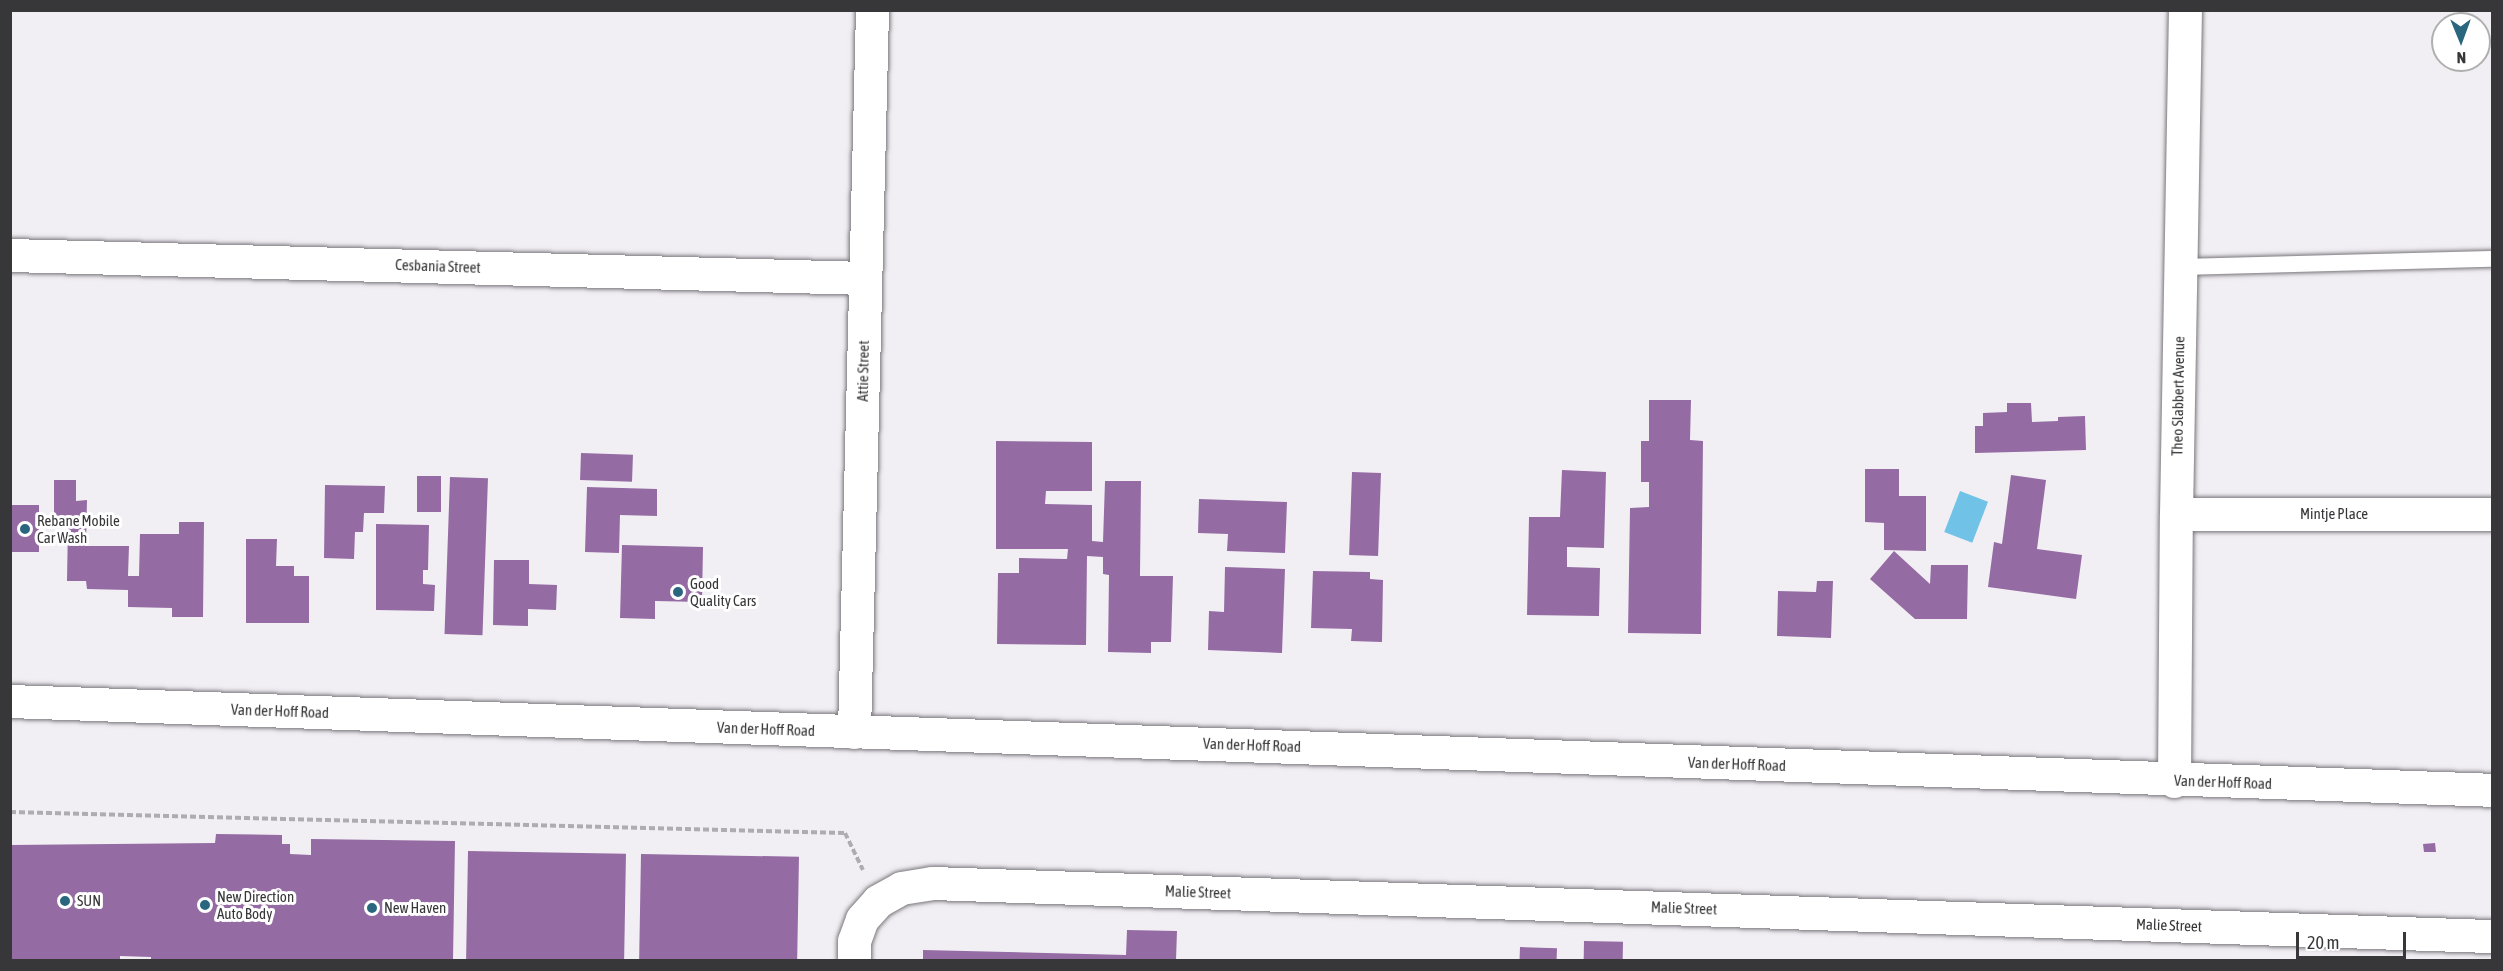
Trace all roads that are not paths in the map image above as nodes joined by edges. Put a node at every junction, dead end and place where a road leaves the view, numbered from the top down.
1 (872, 10) edge
2 (2185, 10) edge
3 (10, 255) edge
4 (2493, 259) edge
5 (2180, 267) junction
6 (865, 278) junction
7 (2176, 514) junction
8 (2493, 514) edge
9 (10, 701) edge
10 (854, 732) junction
11 (2174, 781) junction
12 (2493, 790) edge
13 (2493, 936) edge
14 (854, 960) edge

1 - 6 street, Attie Street
2 - 5 street, Theo Slabbert Avenue
3 - 6 street, Cesbania Street
4 - 5 lane
5 - 7 street, Theo Slabbert Avenue
6 - 10 street, Attie Street
7 - 8 street, Mintje Place
7 - 11 street, Theo Slabbert Avenue
9 - 10 street, Van der Hoff Road
10 - 11 street, Van der Hoff Road
11 - 12 street, Van der Hoff Road
13 - 14 street, Malie Street

